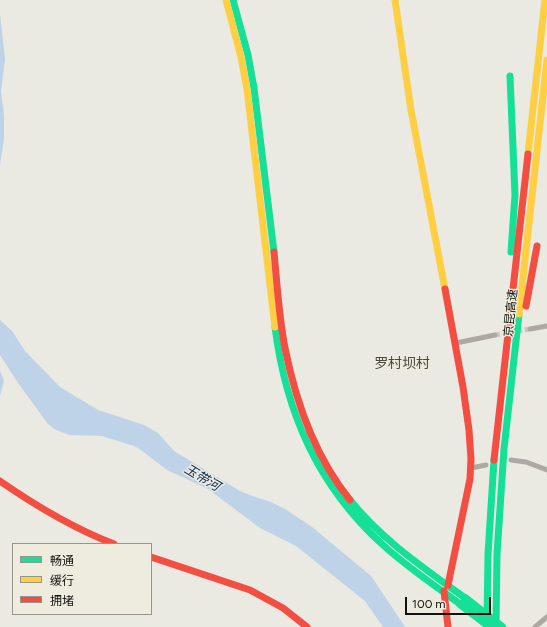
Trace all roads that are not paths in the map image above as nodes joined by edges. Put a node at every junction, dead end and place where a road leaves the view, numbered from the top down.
1 (226, 0) edge
2 (234, 0) edge
3 (395, 0) edge
4 (545, 0) edge
5 (547, 60) edge
6 (510, 76) dead end
7 (537, 246) dead end
8 (547, 326) edge
9 (530, 329) tunnel mouth
10 (495, 335) tunnel mouth
11 (456, 343) junction
12 (506, 355) junction
13 (510, 396) junction
14 (511, 460) dead end
15 (486, 465) dead end
16 (471, 468) junction
17 (547, 470) edge
18 (0, 481) edge
19 (112, 543) edge
20 (152, 557) edge
21 (446, 588) junction
22 (462, 601) junction
23 (547, 618) edge
24 (307, 627) edge
25 (448, 627) edge
26 (487, 627) edge
27 (490, 627) edge
28 (496, 627) edge
29 (502, 627) edge
30 (535, 627) edge

1 - 21 main road
2 - 21 main road
3 - 11 main road
4 - 12 main road, 京昆高速
5 - 13 main road, 京昆高速
6 - 12 main road
7 - 13 main road
8 - 9 street
10 - 11 street
11 - 16 main road
12 - 26 main road, 京昆高速
13 - 28 main road, 京昆高速
14 - 17 street
15 - 16 street
16 - 21 main road
18 - 19 main road
20 - 24 main road
21 - 22 main road
21 - 25 main road
22 - 27 main road, bridge
22 - 29 main road, bridge
23 - 30 street

